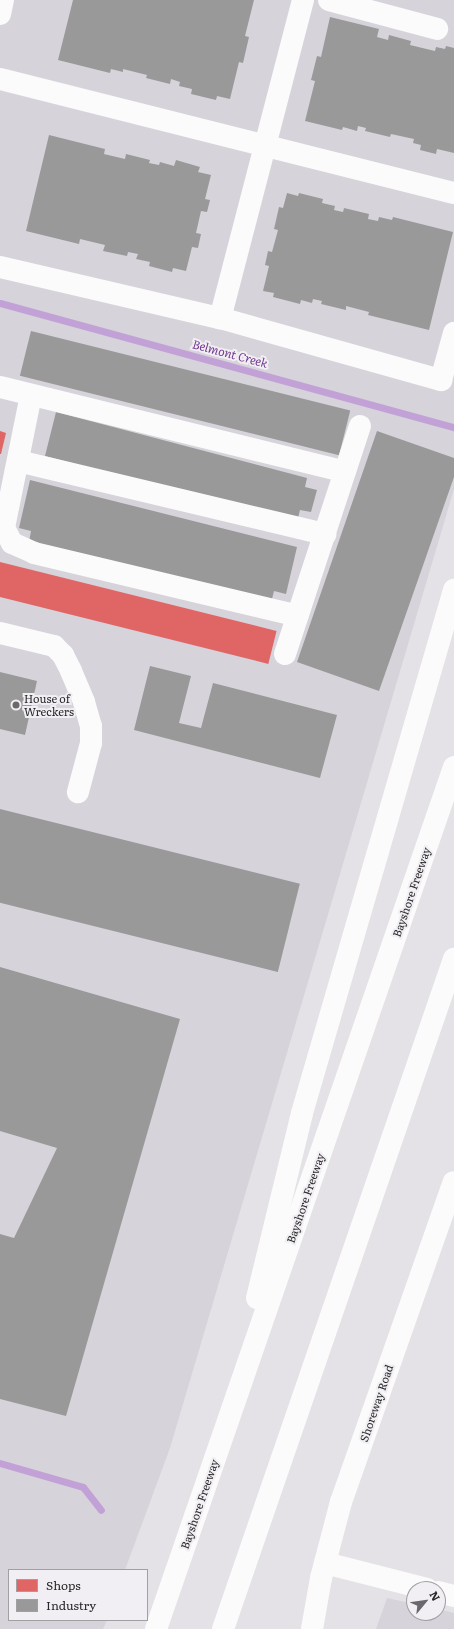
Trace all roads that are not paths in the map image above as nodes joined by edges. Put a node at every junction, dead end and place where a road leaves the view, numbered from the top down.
1 (3, 0) edge
2 (302, 0) edge
3 (328, 0) edge
4 (0, 14) edge
5 (437, 29) dead end
6 (0, 79) edge
7 (265, 146) junction
8 (454, 193) edge
9 (0, 267) edge
10 (220, 318) junction
11 (454, 333) edge
12 (0, 387) edge
13 (31, 395) junction
14 (360, 426) dead end
15 (18, 461) junction
16 (345, 472) junction
17 (325, 534) junction
18 (454, 590) edge
19 (298, 616) junction
20 (0, 633) edge
21 (285, 654) dead end
22 (454, 767) edge
23 (78, 792) dead end
24 (454, 959) edge
25 (454, 1182) edge
26 (227, 1424) junction
27 (325, 1563) junction
28 (406, 1584) edge
29 (156, 1629) edge
30 (223, 1629) edge
31 (312, 1629) edge

1 - 4 main road
2 - 7 main road
3 - 5 main road
6 - 7 main road
7 - 8 main road
7 - 10 main road
9 - 10 main road
10 - 11 main road
12 - 13 main road
13 - 15 main road
13 - 16 main road
14 - 16 main road
15 - 17 main road
15 - 19 main road
16 - 17 main road
17 - 19 main road
18 - 26 main road
19 - 21 main road
20 - 23 main road
22 - 26 main road, Bayshore Freeway
24 - 30 main road
25 - 27 main road, Shoreway Road
26 - 29 main road, Bayshore Freeway
27 - 28 main road
27 - 31 main road, Shoreway Road

